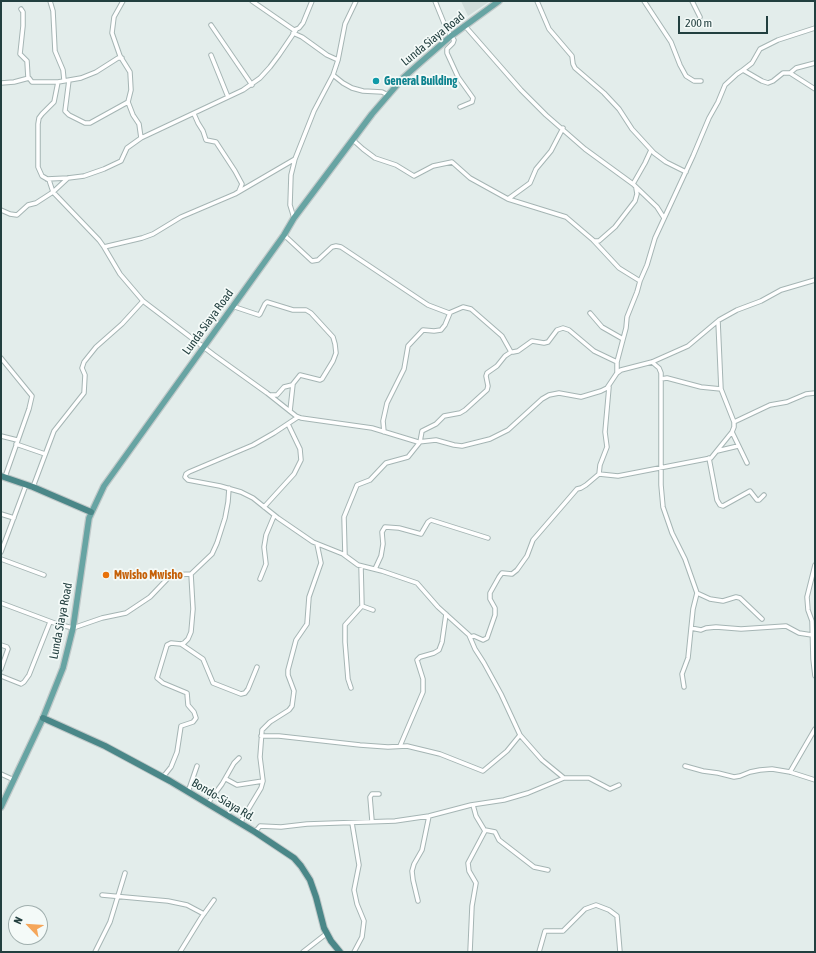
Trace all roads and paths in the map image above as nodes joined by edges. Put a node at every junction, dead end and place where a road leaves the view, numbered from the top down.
1 (50, 1) edge
2 (123, 1) edge
3 (252, 1) edge
4 (312, 1) edge
5 (356, 1) edge
6 (435, 1) edge
7 (500, 1) edge
8 (537, 1) edge
9 (644, 1) edge
10 (692, 1) edge
11 (21, 9) dead end
12 (700, 17) dead end
13 (211, 25) dead end
14 (465, 26) junction
15 (815, 28) edge
16 (294, 31) junction
17 (451, 36) junction
18 (211, 55) dead end
19 (122, 58) junction
20 (338, 60) junction
21 (815, 63) edge
22 (743, 70) junction
23 (790, 73) junction
24 (333, 75) junction
25 (28, 78) junction
26 (64, 80) junction
27 (69, 80) junction
28 (701, 81) dead end
29 (58, 82) junction
30 (1, 83) edge
31 (252, 85) junction
32 (815, 89) edge
33 (388, 95) junction
34 (228, 97) junction
35 (128, 102) junction
36 (460, 107) dead end
37 (194, 114) junction
38 (563, 128) junction
39 (141, 138) junction
40 (353, 140) junction
41 (651, 150) junction
42 (295, 159) junction
43 (686, 172) junction
44 (68, 178) junction
45 (47, 179) junction
46 (634, 185) junction
47 (53, 192) junction
48 (235, 194) junction
49 (508, 199) junction
50 (1, 210) edge
51 (294, 218) junction
52 (664, 218) junction
53 (284, 235) junction
54 (594, 241) junction
55 (104, 247) junction
56 (815, 280) edge
57 (640, 281) junction
58 (143, 301) junction
59 (232, 306) junction
60 (450, 313) junction
61 (590, 313) dead end
62 (718, 321) junction
63 (623, 339) junction
64 (203, 348) junction
65 (511, 352) junction
66 (1, 358) edge
67 (617, 362) junction
68 (652, 362) junction
69 (616, 367) junction
70 (623, 369) junction
71 (617, 373) junction
72 (661, 379) junction
73 (293, 384) junction
74 (608, 386) junction
75 (721, 389) junction
76 (269, 394) junction
77 (815, 394) edge
78 (290, 411) junction
79 (298, 417) junction
80 (734, 422) junction
81 (288, 424) junction
82 (384, 432) junction
83 (732, 432) junction
84 (1, 436) edge
85 (17, 442) junction
86 (420, 442) junction
87 (738, 446) junction
88 (718, 451) junction
89 (44, 454) junction
90 (709, 458) junction
91 (747, 463) dead end
92 (662, 468) junction
93 (599, 474) junction
94 (3, 476) edge
95 (26, 485) junction
96 (33, 487) junction
97 (229, 488) junction
98 (764, 495) dead end
99 (264, 507) junction
100 (91, 512) junction
101 (1, 514) edge
102 (274, 516) junction
103 (14, 518) junction
104 (488, 538) dead end
105 (317, 544) junction
106 (1, 552) edge
107 (345, 556) junction
108 (1, 559) edge
109 (815, 565) edge
110 (361, 566) junction
111 (375, 569) junction
112 (191, 574) junction
113 (44, 575) dead end
114 (260, 579) dead end
115 (697, 593) junction
116 (1, 603) edge
117 (362, 606) junction
118 (373, 610) dead end
119 (446, 614) junction
120 (762, 619) dead end
121 (50, 622) junction
122 (73, 628) junction
123 (691, 628) junction
124 (812, 635) junction
125 (470, 637) junction
126 (181, 644) junction
127 (1, 645) edge
128 (257, 666) dead end
129 (1, 670) edge
130 (1, 676) edge
131 (815, 676) edge
132 (684, 687) dead end
133 (350, 688) dead end
134 (43, 718) junction
135 (815, 729) edge
136 (520, 735) junction
137 (261, 736) junction
138 (400, 746) junction
139 (239, 758) dead end
140 (197, 766) dead end
141 (685, 766) dead end
142 (790, 772) junction
143 (1, 774) edge
144 (163, 777) junction
145 (226, 778) junction
146 (564, 778) junction
147 (14, 780) junction
148 (815, 780) edge
149 (262, 781) junction
150 (619, 785) dead end
151 (188, 792) junction
152 (379, 794) dead end
153 (208, 804) junction
154 (472, 805) junction
155 (1, 807) edge
156 (429, 816) junction
157 (372, 821) junction
158 (240, 823) junction
159 (352, 823) junction
160 (485, 830) junction
161 (255, 832) junction
162 (548, 870) dead end
163 (125, 872) dead end
164 (102, 895) dead end
165 (118, 896) junction
166 (214, 900) dead end
167 (418, 902) dead end
168 (204, 914) junction
169 (326, 934) junction
170 (95, 952) edge
171 (180, 952) edge
172 (303, 952) edge
173 (340, 952) edge
174 (354, 952) edge
175 (470, 952) edge
176 (539, 952) edge
177 (620, 952) edge

1 - 26 street
2 - 19 street
3 - 16 street
4 - 16 street
5 - 20 street
6 - 17 street
7 - 14 main road, Lunda Siaya Road
8 - 41 street
9 - 28 street
10 - 12 street
11 - 25 street
13 - 31 street
14 - 17 main road, Lunda Siaya Road
14 - 38 street
15 - 22 street
16 - 20 street
16 - 31 street
17 - 33 main road, Lunda Siaya Road
17 - 36 street
18 - 34 street
19 - 27 street
19 - 35 street
20 - 24 street
21 - 23 street
22 - 23 street
22 - 43 street
23 - 32 street
24 - 33 street
24 - 42 street
25 - 29 street
25 - 30 street
26 - 27 street
26 - 29 street
27 - 35 street
29 - 45 street
31 - 34 street
33 - 40 main road, Lunda Siaya Road
34 - 37 street
35 - 39 street
37 - 39 street
37 - 48 street
38 - 46 street
38 - 49 street
39 - 44 street
40 - 49 street
40 - 51 main road, Lunda Siaya Road
41 - 43 street
41 - 46 street
42 - 48 street
42 - 51 street
43 - 52 street
44 - 45 street
44 - 47 street
45 - 47 street
46 - 52 street
46 - 54 street
47 - 50 street
47 - 55 street
48 - 55 street
49 - 54 street
51 - 53 main road, Lunda Siaya Road
52 - 57 street
53 - 59 main road, Lunda Siaya Road
53 - 60 street
54 - 57 street
55 - 58 street
56 - 62 street
57 - 63 street
58 - 64 street
58 - 89 street
59 - 64 main road, Lunda Siaya Road
59 - 73 street
60 - 65 street
60 - 82 street
61 - 63 street
62 - 68 street
62 - 75 street
63 - 67 street
64 - 76 street
64 - 100 main road, Lunda Siaya Road
65 - 67 street
65 - 86 street
66 - 85 street
67 - 69 street
68 - 70 street
68 - 72 street
69 - 70 street
69 - 71 street
70 - 71 street
71 - 74 street
72 - 75 street
72 - 92 street
73 - 76 street
73 - 78 street
74 - 86 street
74 - 93 street
75 - 80 street
76 - 78 street
77 - 80 street
78 - 79 street
79 - 81 street
79 - 82 street
80 - 83 street
81 - 97 street
81 - 99 street
82 - 86 street
83 - 87 street
83 - 88 street
84 - 85 street
85 - 89 street
85 - 94 street
86 - 107 street
87 - 88 street
87 - 91 street
88 - 90 street
89 - 96 street
90 - 92 street
90 - 98 street
92 - 93 street
92 - 115 street
93 - 125 street
94 - 95 highway
95 - 96 highway
95 - 103 street
96 - 100 highway
97 - 99 street
97 - 112 street
99 - 102 street
100 - 122 main road, Lunda Siaya Road
101 - 103 street
102 - 105 street
102 - 114 street
103 - 106 street
104 - 111 street
105 - 107 street
105 - 137 street
107 - 110 street
108 - 113 street
109 - 124 street
110 - 111 street
110 - 117 street
111 - 119 street
112 - 122 street
112 - 126 street
115 - 120 street
115 - 123 street
116 - 121 street
117 - 118 street
117 - 133 street
119 - 125 street
119 - 138 street
121 - 122 street
121 - 130 street
122 - 134 main road, Lunda Siaya Road
123 - 124 street
123 - 132 street
124 - 131 street
125 - 136 street
126 - 128 street
126 - 144 street
127 - 129 street
134 - 144 highway, Bondo-Siaya Rd.
134 - 147 main road, Lunda Siaya Road
135 - 142 street
136 - 138 street
136 - 146 street
137 - 138 street
137 - 149 street
139 - 145 street
140 - 151 street
141 - 142 street
142 - 148 street
143 - 147 street
144 - 151 highway, Bondo-Siaya Rd.
145 - 149 street
145 - 153 street
146 - 150 street
146 - 154 street
147 - 155 main road, Lunda Siaya Road
149 - 158 street
151 - 153 highway, Bondo-Siaya Rd.
152 - 157 street
153 - 158 highway, Bondo-Siaya Rd.
154 - 156 street
154 - 160 street
156 - 157 street
156 - 167 street
157 - 159 street
158 - 161 highway, Bondo-Siaya Rd.
159 - 161 street
159 - 174 street
160 - 162 street
160 - 175 street
161 - 169 highway, Bondo-Siaya Rd.
163 - 165 street
164 - 165 street
165 - 168 street
165 - 170 street
166 - 168 street
168 - 171 street
169 - 172 street
169 - 173 highway, Bondo-Siaya Rd.
176 - 177 street

